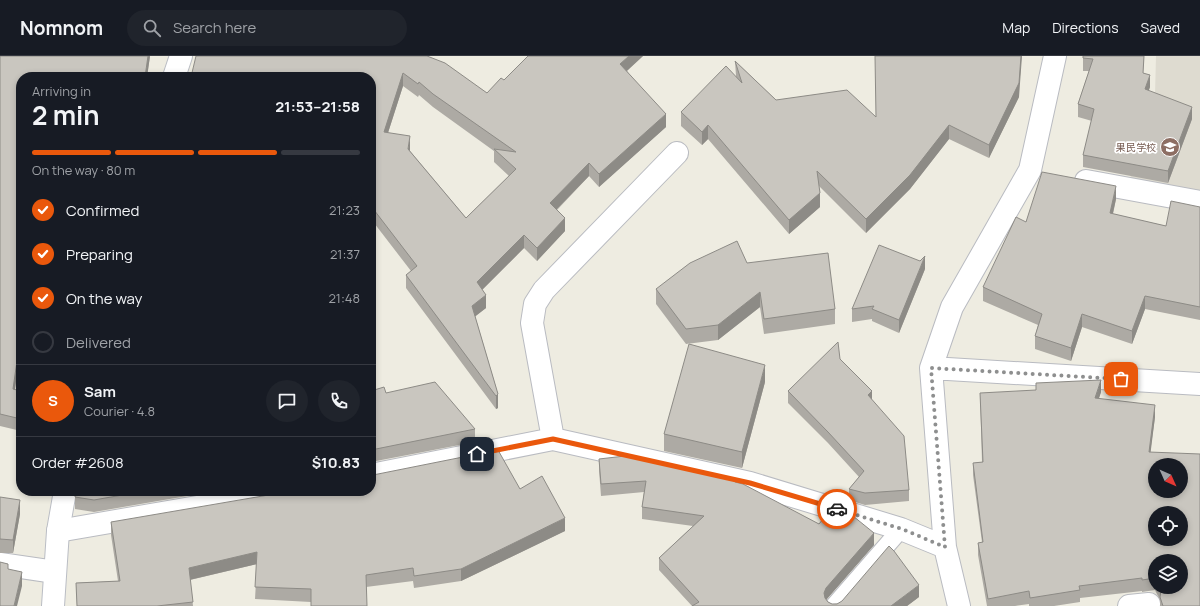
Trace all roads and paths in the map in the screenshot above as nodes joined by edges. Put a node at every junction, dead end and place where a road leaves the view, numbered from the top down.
1 (181, 56) edge
2 (1054, 56) edge
3 (176, 72) edge
4 (677, 153) dead end
5 (1030, 170) junction
6 (1200, 202) edge
7 (931, 368) junction
8 (1200, 384) edge
9 (553, 439) junction
10 (376, 474) edge
11 (64, 496) edge
12 (262, 496) edge
13 (902, 529) junction
14 (58, 532) junction
15 (945, 547) junction
16 (0, 564) edge
17 (55, 572) junction
18 (53, 606) edge
19 (834, 606) edge
20 (959, 606) edge

1 - 3 street
2 - 5 street
4 - 9 street
5 - 6 street
5 - 7 street
7 - 8 street
7 - 15 street
9 - 10 street
9 - 13 street
11 - 14 street
12 - 14 street
13 - 15 street
13 - 19 lane
14 - 17 street
15 - 20 street
16 - 17 street
17 - 18 street

